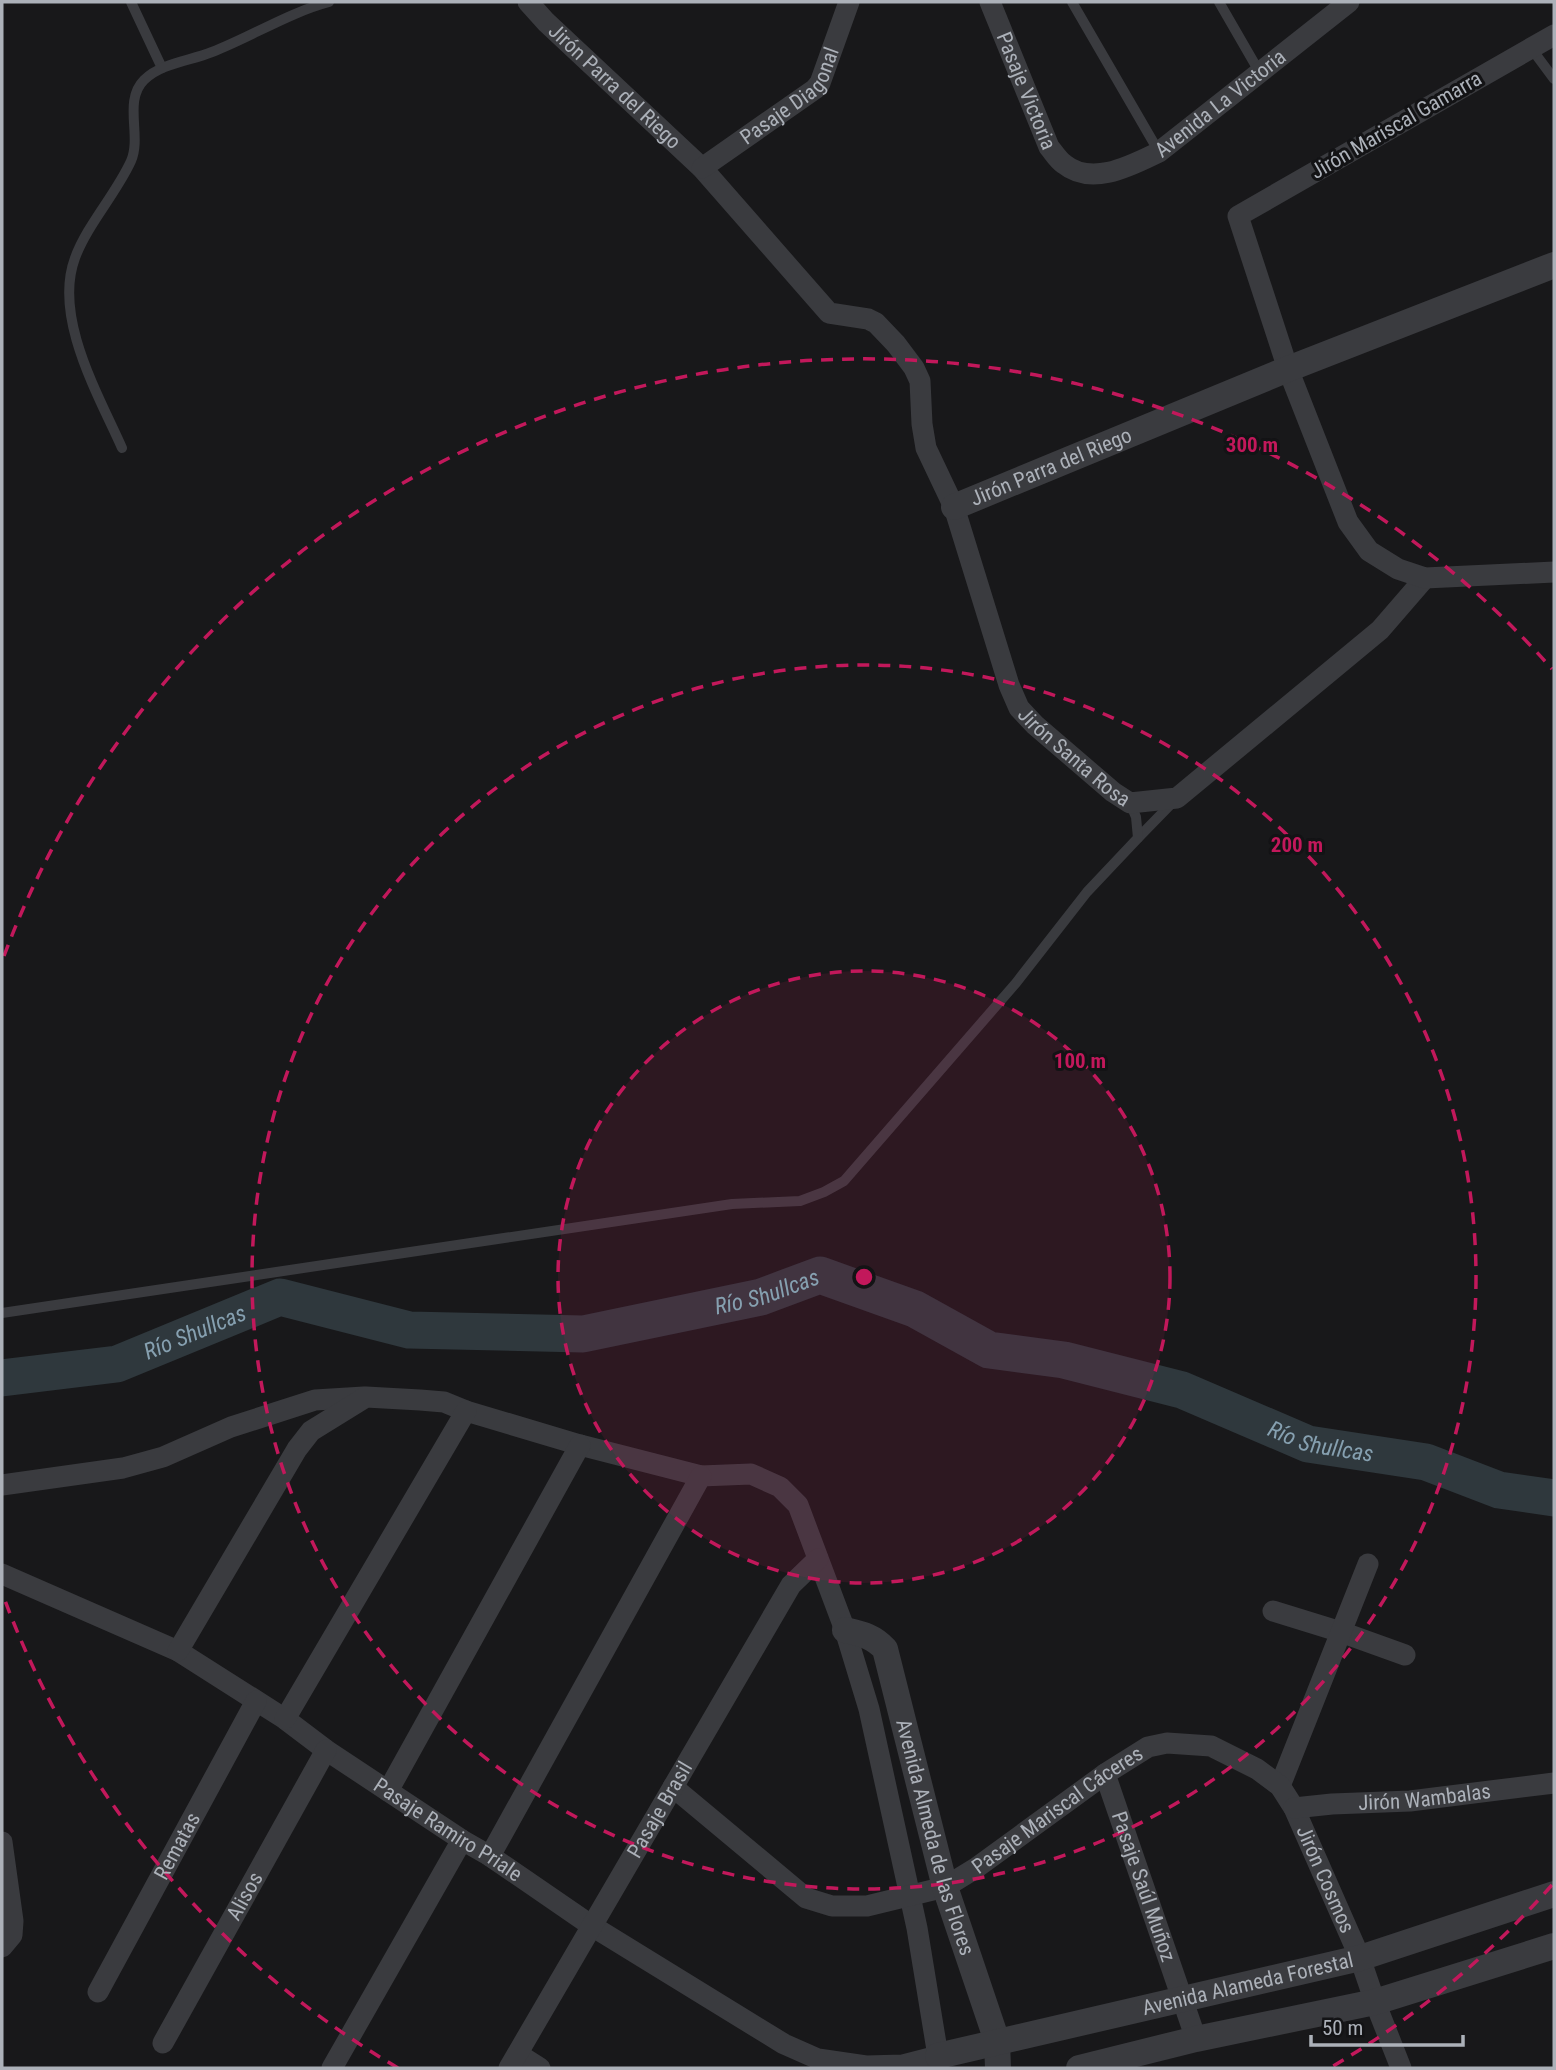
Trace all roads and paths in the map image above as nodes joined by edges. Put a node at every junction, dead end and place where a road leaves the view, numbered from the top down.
1 (131, 2) edge
2 (329, 2) edge
3 (528, 2) edge
4 (849, 2) edge
5 (990, 2) edge
6 (1072, 2) edge
7 (1219, 2) edge
8 (1349, 2) edge
9 (1554, 35) edge
10 (1531, 48) junction
11 (162, 68) junction
12 (1260, 73) junction
13 (1554, 79) edge
14 (1159, 152) junction
15 (702, 168) junction
16 (1077, 172) joint
17 (1554, 265) edge
18 (1288, 369) junction
19 (122, 448) dead end
20 (954, 507) junction
21 (1554, 572) edge
22 (1424, 578) junction
23 (1177, 798) junction
24 (1130, 803) junction
25 (1138, 838) junction
26 (2, 1313) edge
27 (366, 1397) junction
28 (466, 1412) junction
29 (580, 1445) junction
30 (701, 1476) junction
31 (2, 1485) edge
32 (818, 1559) junction
33 (1368, 1564) dead end
34 (2, 1574) edge
35 (1273, 1611) dead end
36 (845, 1630) junction
37 (1341, 1632) junction
38 (178, 1651) junction
39 (1405, 1655) dead end
40 (256, 1701) junction
41 (285, 1719) junction
42 (326, 1750) junction
43 (1105, 1774) junction
44 (1554, 1783) edge
45 (1280, 1786) junction
46 (673, 1787) junction
47 (388, 1791) junction
48 (1294, 1808) junction
49 (462, 1840) junction
50 (2, 1842) edge
51 (490, 1856) junction
52 (945, 1887) junction
53 (1554, 1894) edge
54 (911, 1895) junction
55 (592, 1926) junction
56 (1554, 1946) edge
57 (2, 1947) edge
58 (1360, 1958) junction
59 (98, 1992) dead end
60 (1183, 1999) junction
61 (1375, 2002) junction
62 (1196, 2039) junction
63 (997, 2041) junction
64 (163, 2043) dead end
65 (514, 2061) edge
66 (938, 2062) edge
67 (331, 2068) edge
68 (540, 2068) edge
69 (998, 2068) edge
70 (1079, 2068) edge
71 (1401, 2068) edge

1 - 11 lane
2 - 11 lane
3 - 15 street, Jirón Parra del Riego
4 - 15 street, Pasaje Diagonal
5 - 16 street, Pasaje Victoria
6 - 14 lane
7 - 12 lane
8 - 12 street, Avenida La Victoria
9 - 10 street, Jirón Mariscal Gamarra
10 - 13 lane
10 - 18 street, Jirón Mariscal Gamarra
11 - 19 lane
12 - 14 street, Avenida La Victoria
14 - 16 street, Avenida La Victoria
15 - 20 street, Jirón Parra del Riego
17 - 18 street, Jirón Parra del Riego
18 - 20 street, Jirón Parra del Riego
18 - 22 street
20 - 24 street, Jirón Santa Rosa
21 - 22 street
22 - 23 street
23 - 24 street, Jirón Santa Rosa
23 - 25 lane
24 - 25 lane
25 - 26 lane
27 - 28 street
27 - 31 street
27 - 38 street
28 - 29 street
28 - 41 street
29 - 30 street
29 - 47 street
30 - 32 street, Avenida Almeda de las Flores
30 - 51 street
32 - 36 street, Avenida Almeda de las Flores
32 - 46 street, Pasaje Brasil
33 - 37 street
34 - 38 street, Pasaje Ramiro Priale
35 - 37 street
36 - 52 street, Avenida Almeda de las Flores
36 - 54 street, Avenida Almeda de las Flores
37 - 39 street
37 - 45 street
38 - 40 street, Pasaje Ramiro Priale
40 - 41 street, Pasaje Ramiro Priale
40 - 59 street, Rematas
41 - 42 street, Pasaje Ramiro Priale
42 - 47 street, Pasaje Ramiro Priale
42 - 64 street, Alisos
43 - 45 street, Pasaje Mariscal Cáceres
43 - 52 street, Pasaje Mariscal Cáceres
43 - 60 street, Pasaje Saúl Muñoz
44 - 48 street, Jirón Wambalas
45 - 48 street, Jirón Cosmos
46 - 54 street, Pasaje Mariscal Cáceres
46 - 55 street, Pasaje Brasil
47 - 49 street, Pasaje Ramiro Priale
48 - 58 street, Jirón Cosmos
49 - 51 street, Pasaje Ramiro Priale
49 - 67 street
50 - 57 street
51 - 55 street, Pasaje Ramiro Priale
52 - 54 street, Pasaje Mariscal Cáceres
52 - 63 street, Avenida Almeda de las Flores
53 - 58 street, Avenida Alameda Forestal
54 - 66 street, Avenida Almeda de las Flores
55 - 65 street, Pasaje Brasil
55 - 66 street, Pasaje Ramiro Priale
56 - 61 street, Avenida Alameda Forestal
58 - 60 street, Avenida Alameda Forestal
58 - 61 street, Jirón Cosmos
60 - 62 street, Pasaje Saúl Muñoz
60 - 63 street, Avenida Alameda Forestal
61 - 62 street, Avenida Alameda Forestal
61 - 71 street, Jirón Cosmos
62 - 70 street, Avenida Alameda Forestal
63 - 66 street, Avenida Alameda Forestal
63 - 69 street, Avenida Almeda de las Flores
65 - 68 street

